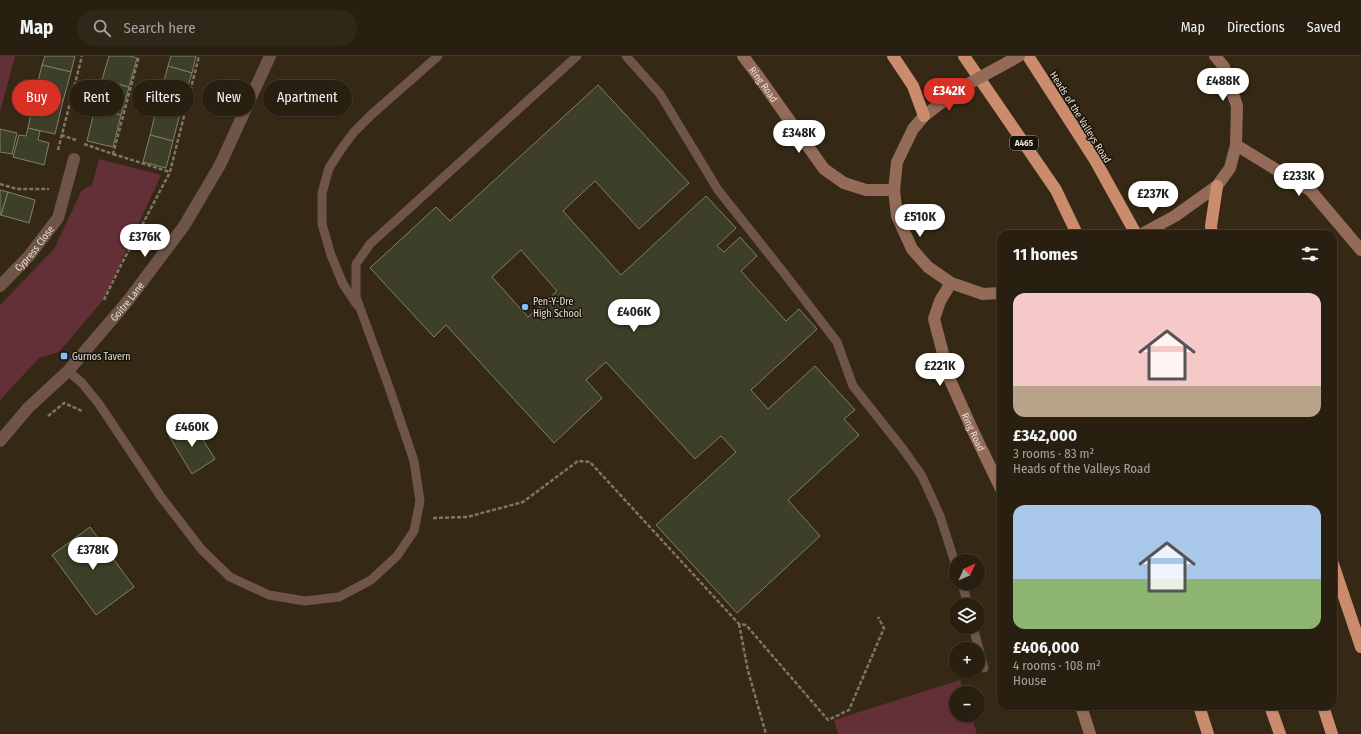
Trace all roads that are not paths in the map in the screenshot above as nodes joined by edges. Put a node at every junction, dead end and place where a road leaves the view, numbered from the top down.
1 (270, 56) edge
2 (438, 56) edge
3 (577, 56) edge
4 (626, 56) edge
5 (743, 56) edge
6 (893, 56) edge
7 (964, 56) edge
8 (1019, 56) edge
9 (1028, 56) edge
10 (1215, 56) edge
11 (924, 116) junction
12 (1236, 145) junction
13 (74, 159) dead end
14 (1218, 186) junction
15 (894, 190) junction
16 (1075, 230) edge
17 (1134, 230) edge
18 (1149, 230) edge
19 (1212, 230) edge
20 (1361, 250) edge
21 (951, 283) junction
22 (0, 286) edge
23 (997, 293) edge
24 (363, 314) junction
25 (68, 371) junction
26 (0, 441) edge
27 (997, 481) edge
28 (952, 554) edge
29 (1337, 576) edge
30 (1361, 647) edge
31 (1082, 710) edge
32 (1200, 710) edge
33 (1271, 710) edge
34 (1324, 710) edge
35 (1090, 734) edge
36 (1208, 734) edge
37 (1280, 734) edge
38 (1332, 734) edge

1 - 25 street, Goitre Lane
2 - 24 lane
3 - 24 lane
4 - 28 lane
5 - 15 street, Ring Road
6 - 11 highway
7 - 16 highway, A465
8 - 11 street, bridge
9 - 17 highway, Heads of the Valleys Road
10 - 12 street
11 - 15 street
12 - 14 street
12 - 20 street
13 - 22 street, Cypress Close
14 - 18 street
14 - 19 highway
15 - 21 street
21 - 23 street
21 - 27 street, Ring Road
24 - 25 lane
25 - 26 street, Goitre Lane
29 - 30 highway
31 - 35 street
32 - 36 highway
33 - 37 highway
34 - 38 highway

